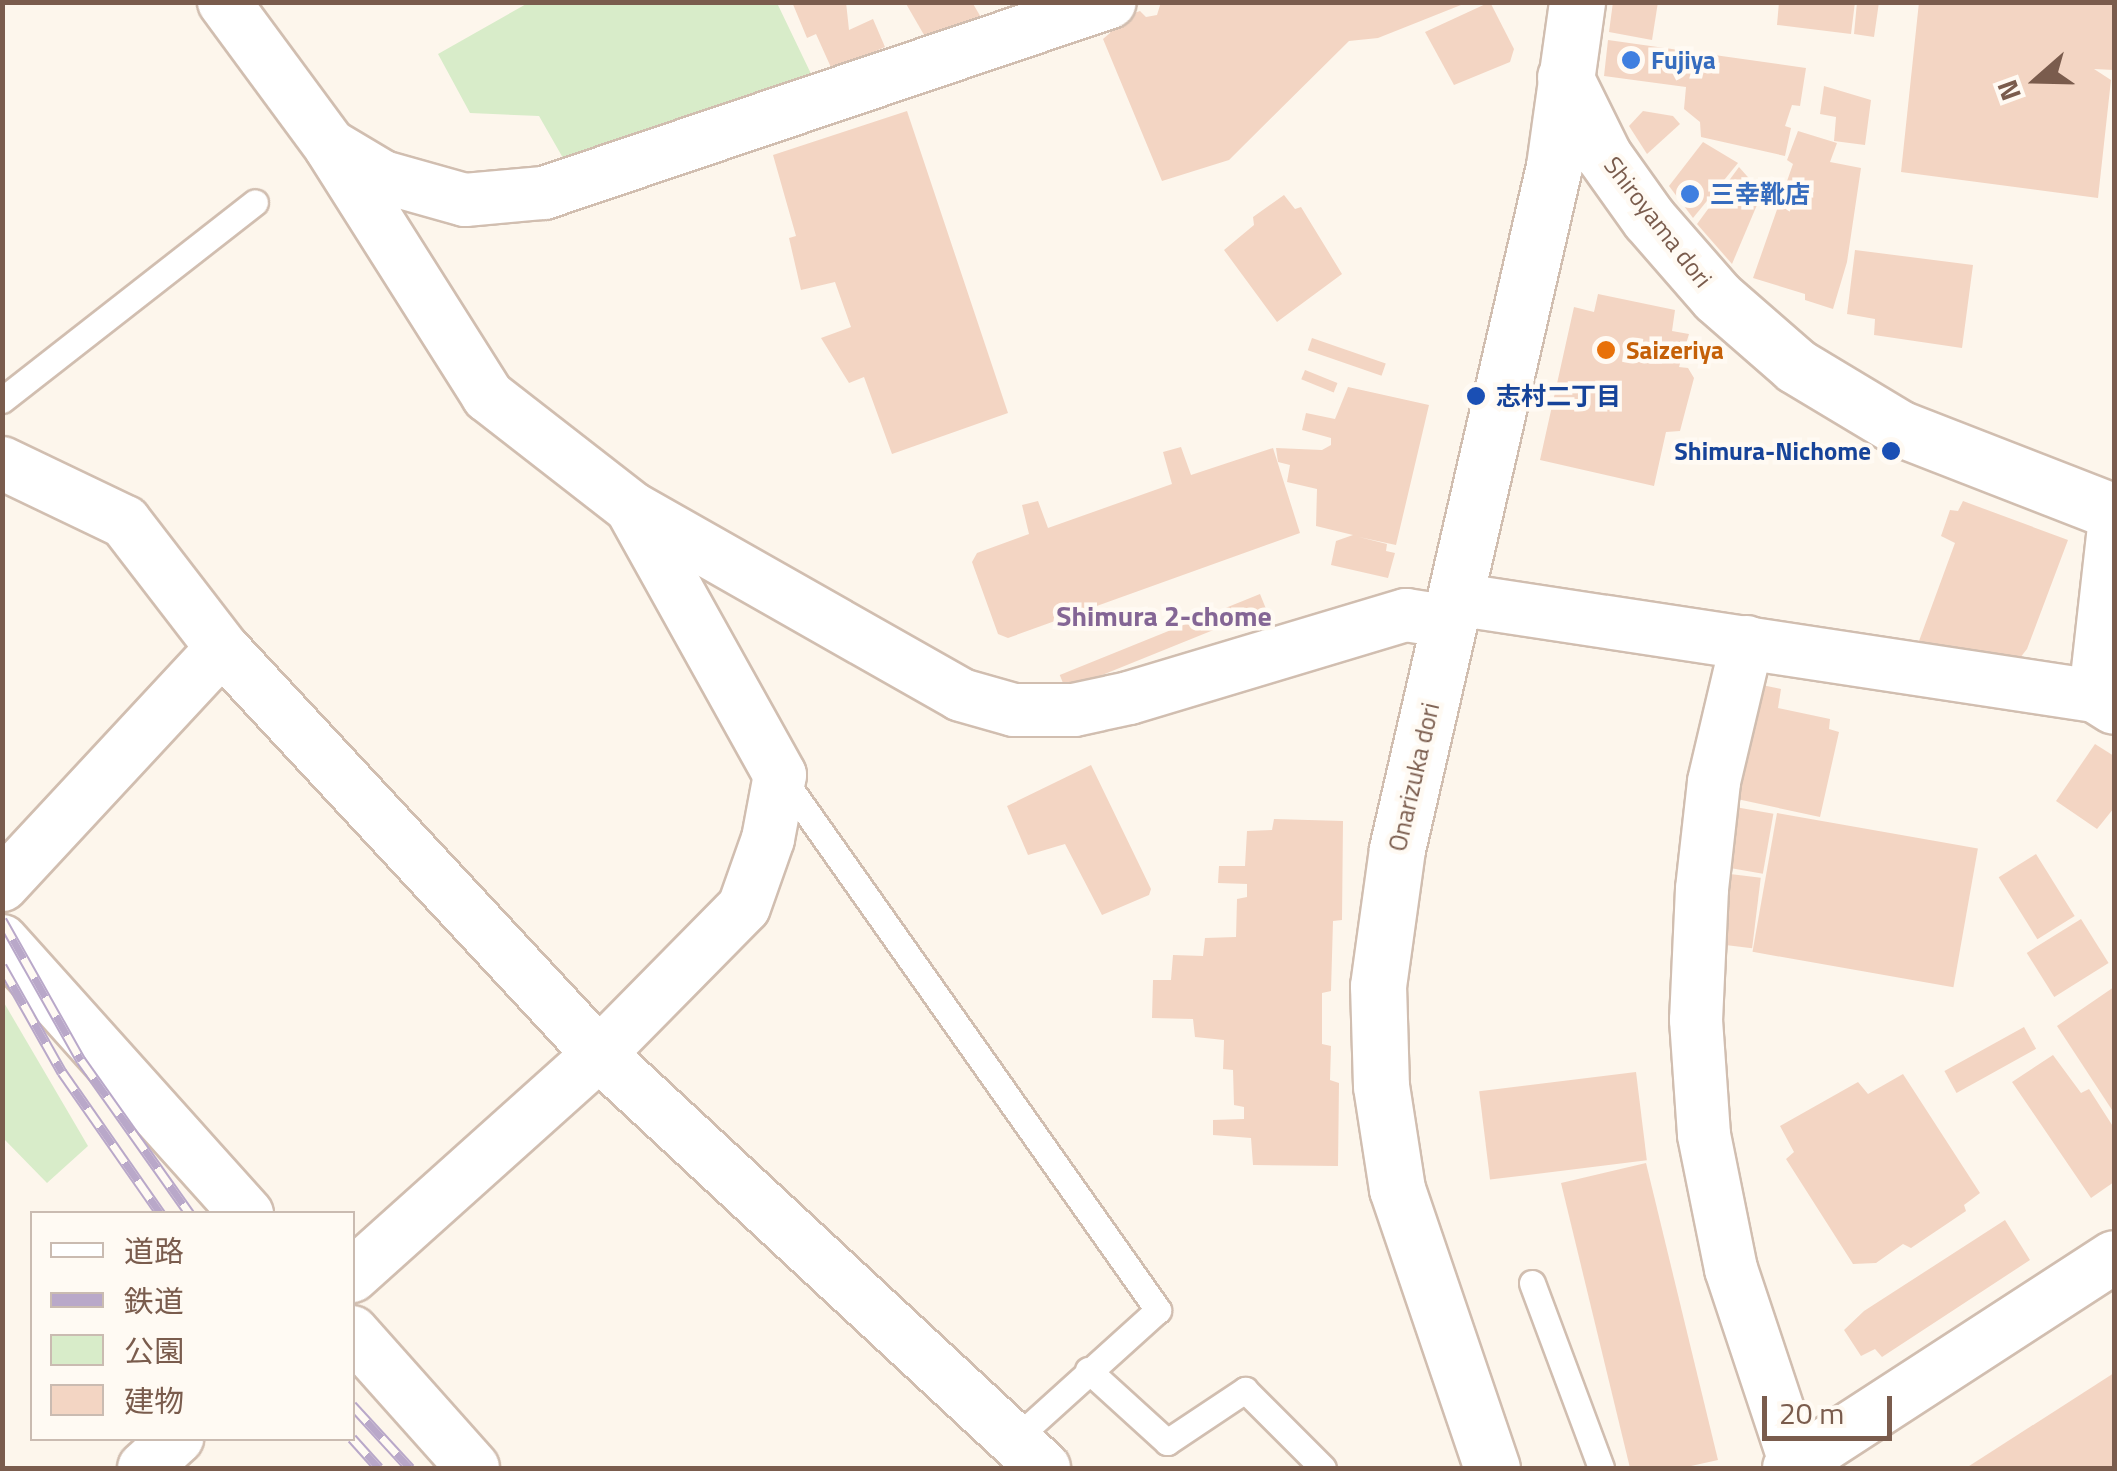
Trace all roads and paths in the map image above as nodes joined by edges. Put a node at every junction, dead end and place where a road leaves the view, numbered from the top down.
1 (224, 2) edge
2 (1110, 2) edge
3 (1541, 2) edge
4 (1576, 2) edge
5 (1567, 82) junction
6 (330, 146) junction
7 (254, 202) dead end
8 (2, 400) edge
9 (2, 462) edge
10 (632, 508) junction
11 (2114, 512) edge
12 (2114, 526) edge
13 (1453, 610) junction
14 (1747, 642) junction
15 (222, 648) junction
16 (2105, 702) edge
17 (780, 775) junction
18 (2, 885) edge
19 (2, 942) edge
20 (600, 1054) junction
21 (244, 1211) edge
22 (2114, 1257) edge
23 (355, 1273) edge
24 (1532, 1283) dead end
25 (355, 1335) edge
26 (1088, 1370) junction
27 (174, 1441) edge
28 (1013, 1459) edge
29 (1793, 1466) edge
30 (144, 1468) edge
31 (473, 1468) edge
32 (1322, 1468) edge
33 (1492, 1468) edge
34 (1601, 1468) edge

1 - 6 street
2 - 6 street
3 - 5 street, Shiroyama dori
4 - 5 street, Onarizuka dori
5 - 11 street, Shiroyama dori
5 - 13 street, Onarizuka dori
6 - 10 street
7 - 8 lane
9 - 15 street
10 - 13 street
10 - 17 street
12 - 16 street
13 - 14 street
13 - 33 street, Onarizuka dori
14 - 16 street
14 - 29 street
15 - 18 street
15 - 20 street
17 - 20 street
17 - 26 lane
19 - 21 street
20 - 23 street
20 - 28 street
22 - 29 street
24 - 34 lane
25 - 31 street
26 - 28 lane
26 - 32 lane
27 - 30 street

